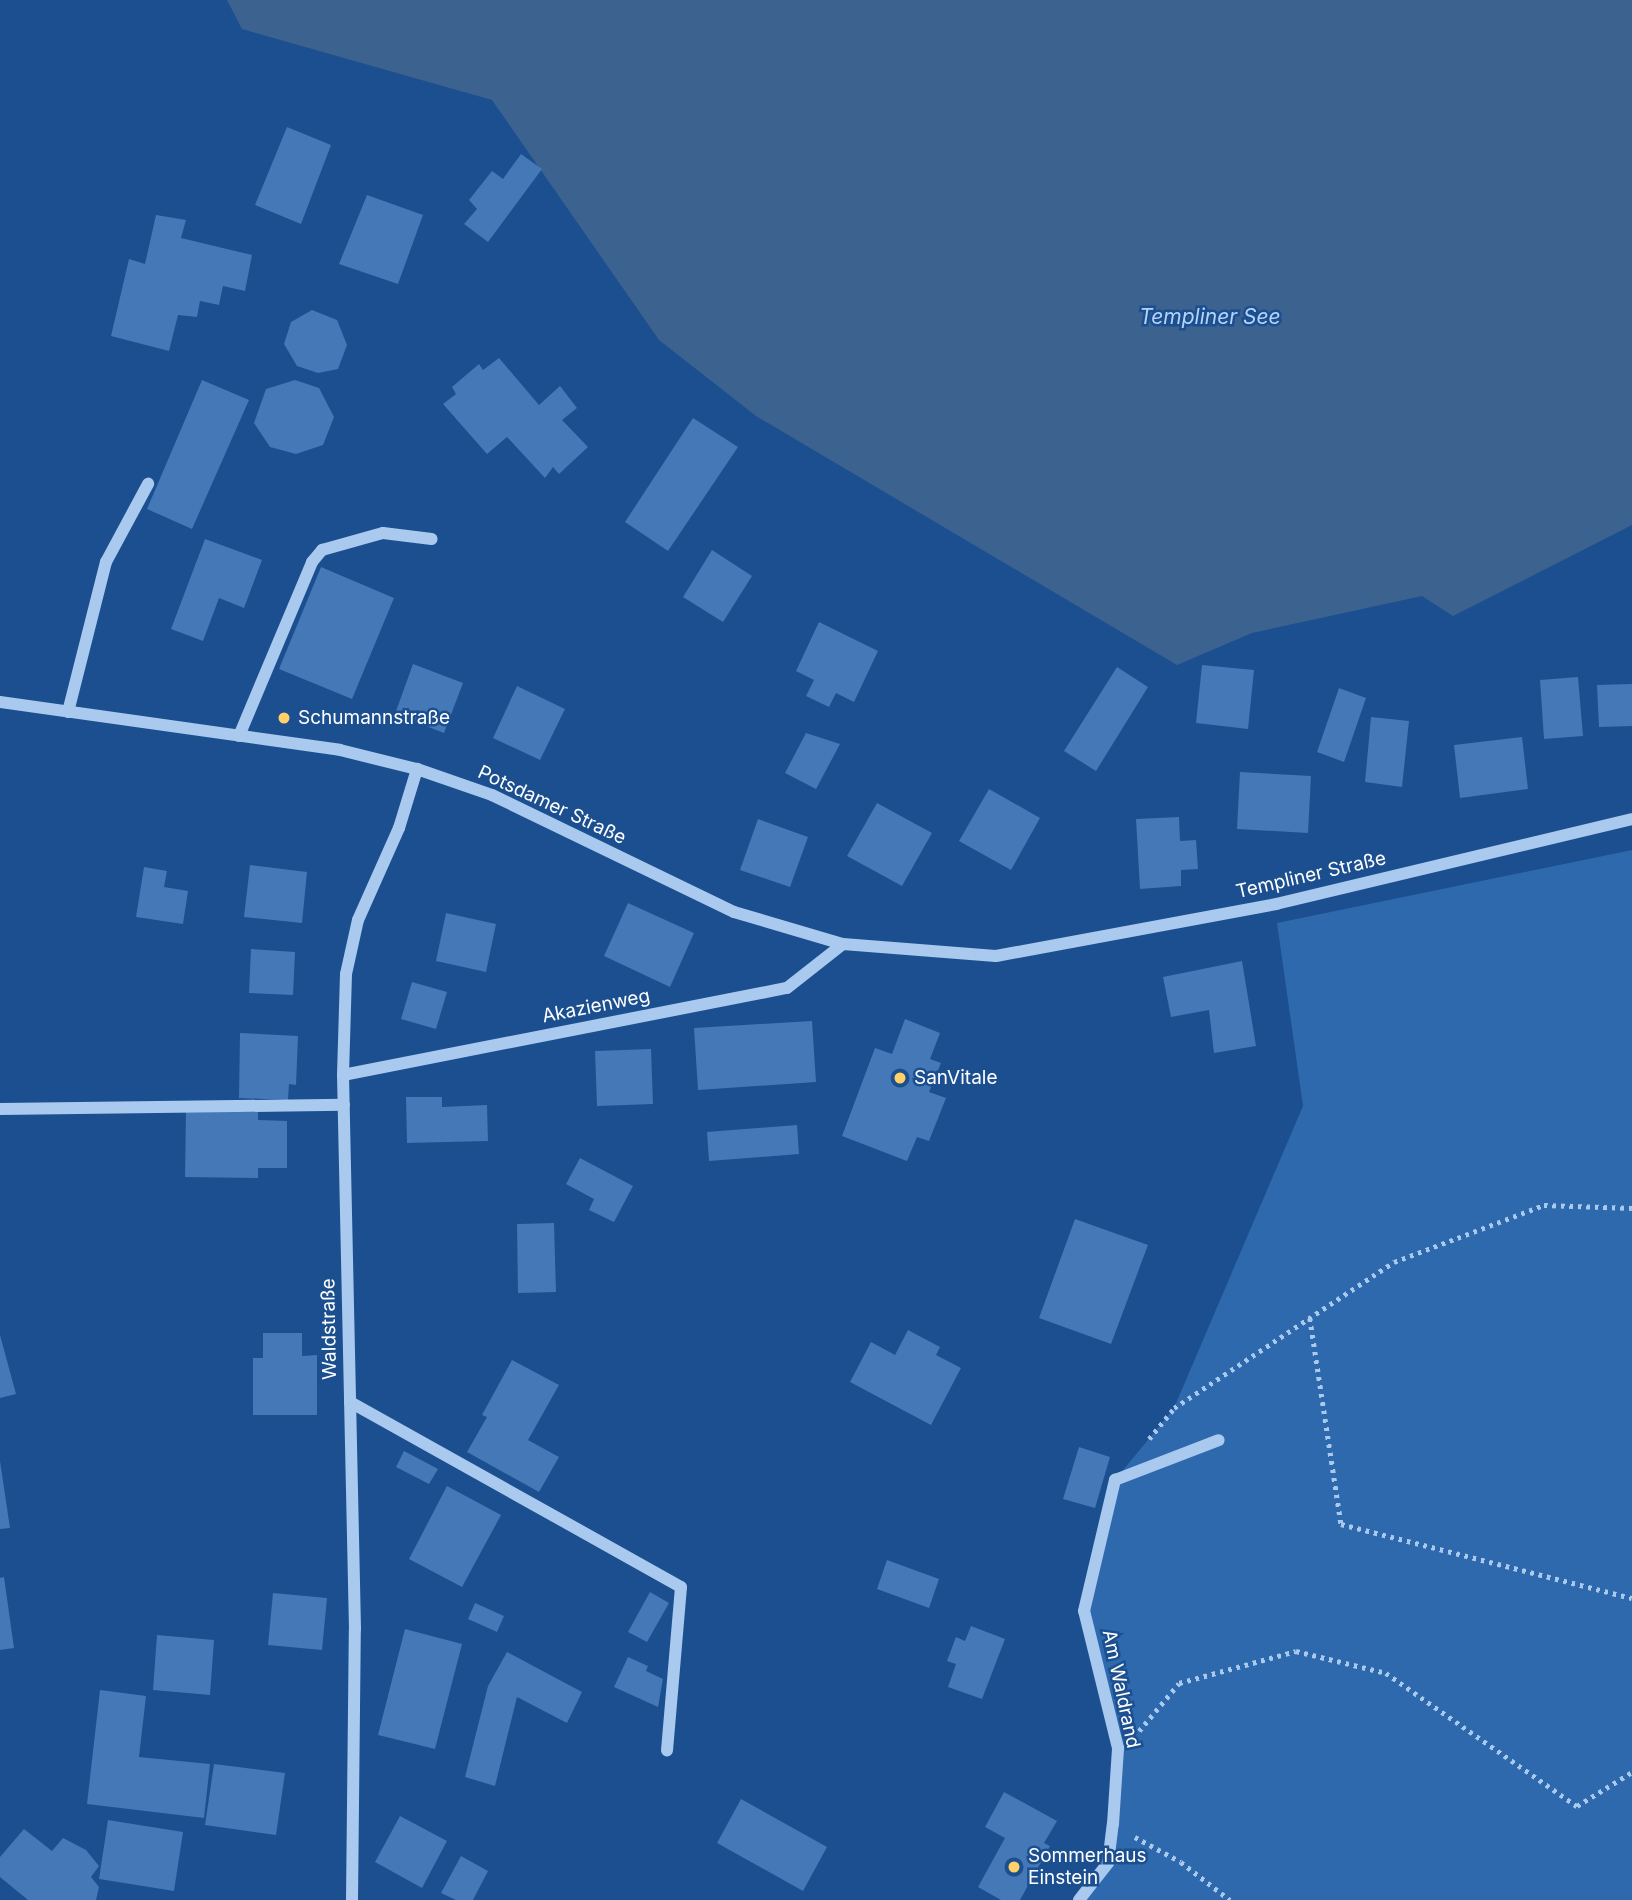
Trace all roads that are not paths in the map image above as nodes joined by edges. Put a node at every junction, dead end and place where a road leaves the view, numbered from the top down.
1 (148, 484) dead end
2 (432, 539) dead end
3 (0, 702) edge
4 (68, 712) junction
5 (239, 736) junction
6 (417, 769) junction
7 (1632, 819) edge
8 (844, 944) junction
9 (996, 957) joint
10 (343, 1075) junction
11 (344, 1105) junction
12 (0, 1109) edge
13 (350, 1402) junction
14 (1219, 1440) dead end
15 (667, 1750) dead end
16 (352, 1900) edge
17 (1079, 1900) edge

1 - 4 street
2 - 5 street
3 - 4 street, Potsdamer Straße
4 - 5 street, Potsdamer Straße
5 - 6 street, Potsdamer Straße
6 - 8 street, Potsdamer Straße
6 - 10 street, Waldstraße
7 - 9 street, Templiner Straße
8 - 9 street, Potsdamer Straße
8 - 10 street, Akazienweg
10 - 11 street, Waldstraße
11 - 12 street
11 - 13 street, Waldstraße
13 - 15 street
13 - 16 street, Waldstraße
14 - 17 street, Am Waldrand

